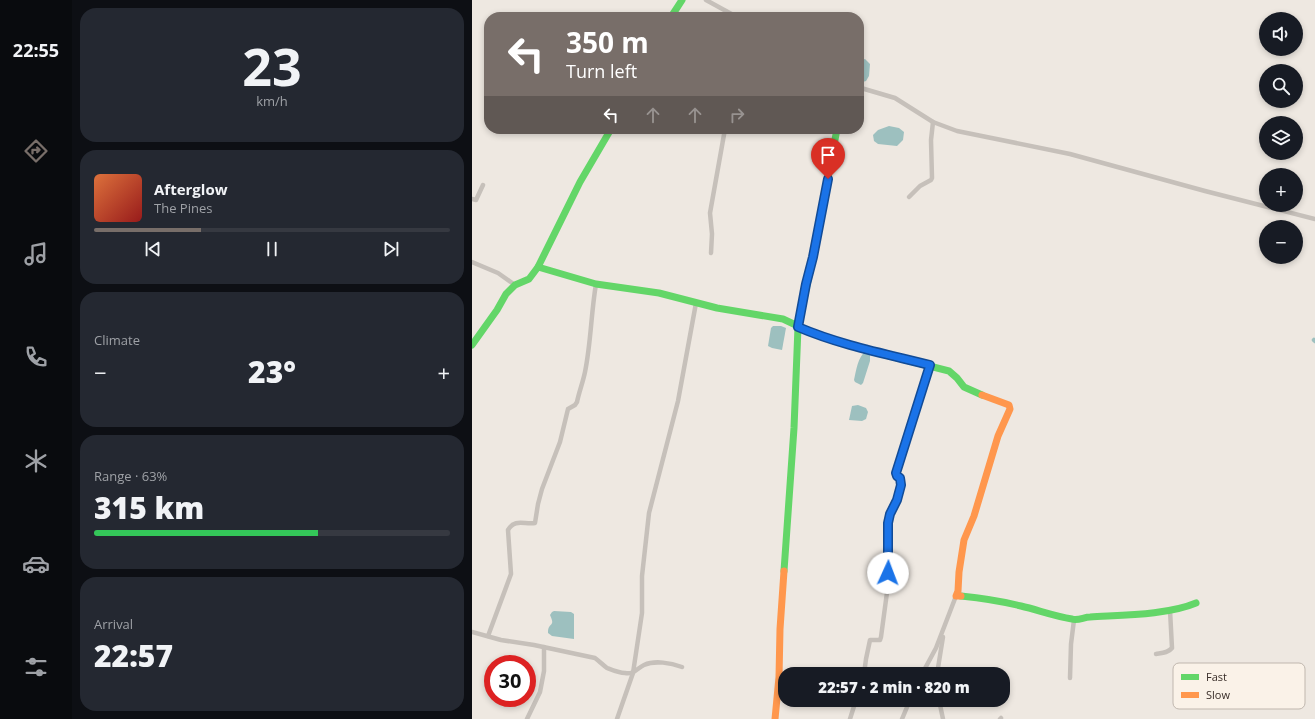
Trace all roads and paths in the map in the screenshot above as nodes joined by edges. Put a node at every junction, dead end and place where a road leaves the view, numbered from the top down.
1 (682, 0) edge
2 (706, 0) edge
3 (674, 12) edge
4 (728, 12) edge
5 (864, 90) edge
6 (934, 122) junction
7 (607, 134) edge
8 (724, 134) edge
9 (836, 134) edge
10 (483, 185) dead end
11 (909, 197) dead end
12 (472, 199) edge
13 (1315, 219) edge
14 (710, 253) dead end
15 (472, 262) edge
16 (538, 267) junction
17 (596, 284) junction
18 (515, 285) junction
19 (696, 303) junction
20 (798, 327) junction
21 (472, 345) edge
22 (930, 365) junction
23 (956, 596) junction
24 (1196, 603) dead end
25 (1170, 610) junction
26 (1074, 620) junction
27 (944, 630) junction
28 (472, 632) edge
29 (488, 636) junction
30 (544, 647) junction
31 (1156, 654) dead end
32 (682, 667) dead end
33 (865, 667) edge
34 (926, 667) edge
35 (938, 667) edge
36 (633, 673) junction
37 (1070, 678) dead end
38 (854, 707) edge
39 (907, 707) edge
40 (940, 707) edge
41 (528, 719) edge
42 (617, 719) edge
43 (776, 719) edge
44 (850, 719) edge
45 (902, 719) edge
46 (943, 719) edge

1 - 3 street
2 - 4 street
5 - 6 street
6 - 11 street
6 - 13 street
7 - 16 street
8 - 14 street
9 - 20 street
10 - 12 street
15 - 18 street
16 - 17 street
16 - 18 street
17 - 19 street
17 - 29 street
18 - 21 street
19 - 20 street
19 - 36 street
20 - 22 street
20 - 43 street
22 - 23 street
22 - 33 street
23 - 26 street
23 - 27 street
24 - 25 street
25 - 26 street
25 - 31 street
26 - 37 street
27 - 34 street
27 - 35 street
28 - 29 street
29 - 30 street
30 - 36 street
30 - 41 street
32 - 36 street
36 - 42 street
38 - 44 street
39 - 45 street
40 - 46 street

